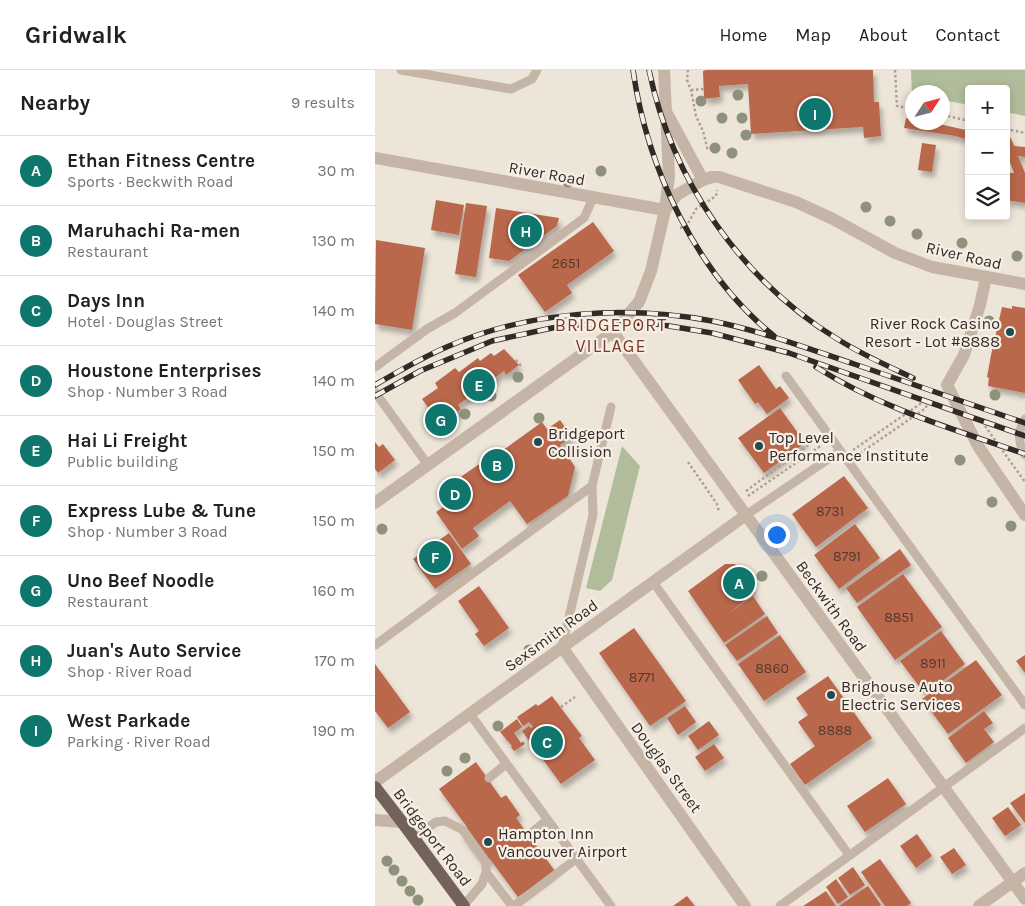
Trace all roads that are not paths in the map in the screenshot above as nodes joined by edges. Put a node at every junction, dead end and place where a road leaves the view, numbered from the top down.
1 (401, 70) edge
2 (537, 70) edge
3 (664, 70) edge
4 (665, 111) junction
5 (375, 158) edge
6 (703, 180) junction
7 (593, 198) junction
8 (665, 210) junction
9 (986, 278) junction
10 (1025, 284) edge
11 (613, 332) junction
12 (375, 367) edge
13 (786, 376) dead end
14 (375, 392) edge
15 (611, 407) dead end
16 (1025, 418) edge
17 (844, 448) junction
18 (1025, 455) edge
19 (428, 465) junction
20 (592, 486) junction
21 (375, 503) edge
22 (746, 515) junction
23 (1025, 515) edge
24 (653, 582) junction
25 (375, 645) edge
26 (562, 647) junction
27 (1025, 705) edge
28 (470, 714) junction
29 (1025, 728) edge
30 (506, 764) junction
31 (489, 778) dead end
32 (375, 782) edge
33 (375, 787) edge
34 (944, 787) junction
35 (375, 820) edge
36 (547, 820) junction
37 (403, 822) junction
38 (530, 834) dead end
39 (414, 838) junction
40 (849, 855) junction
41 (576, 859) junction
42 (487, 872) junction
43 (1025, 873) edge
44 (1012, 882) junction
45 (1025, 899) edge
46 (464, 906) edge
47 (513, 906) edge
48 (611, 906) edge
49 (745, 906) edge
50 (780, 906) edge
51 (979, 906) edge

1 - 2 lane
3 - 4 street
4 - 6 street
4 - 8 street
5 - 7 street, River Road
6 - 8 street, River Road
6 - 9 street, River Road
7 - 8 street, River Road
7 - 12 lane
8 - 11 street
9 - 10 street, River Road
9 - 23 street
11 - 19 street
11 - 22 street, Beckwith Road
13 - 17 lane
14 - 19 lane
15 - 20 lane
16 - 18 lane
17 - 22 lane
17 - 27 lane
19 - 21 street
20 - 25 lane
20 - 26 lane
22 - 24 street, Sexsmith Road
22 - 34 street, Beckwith Road
24 - 26 street, Sexsmith Road
24 - 40 lane
26 - 28 street, Sexsmith Road
26 - 49 street, Douglas Street
28 - 30 lane
28 - 32 street, Sexsmith Road
29 - 34 lane
30 - 31 lane
30 - 36 lane
33 - 37 main road, Bridgeport Road
34 - 40 lane
34 - 44 street, Beckwith Road
35 - 37 street
36 - 38 lane
36 - 41 lane
37 - 39 main road, Bridgeport Road
39 - 42 lane
39 - 46 main road, Bridgeport Road
40 - 50 lane
41 - 47 lane
41 - 48 lane
42 - 46 lane
42 - 47 lane
43 - 44 street
44 - 45 street, Beckwith Road
44 - 51 street

